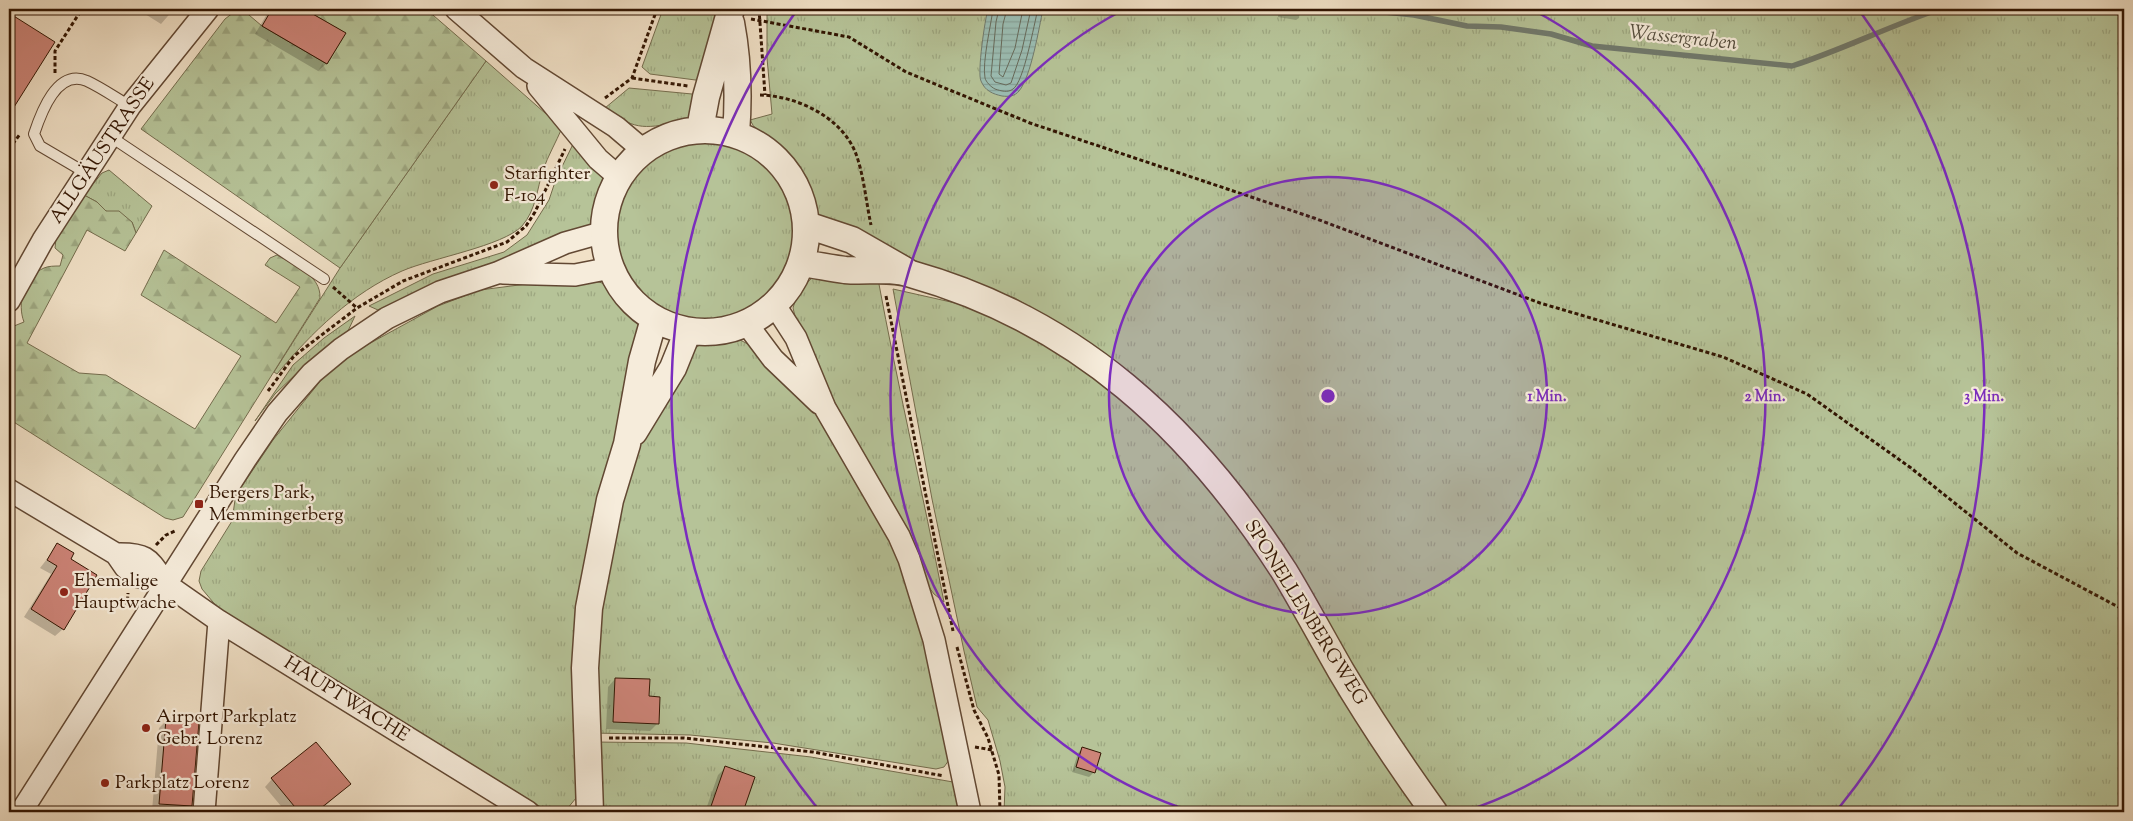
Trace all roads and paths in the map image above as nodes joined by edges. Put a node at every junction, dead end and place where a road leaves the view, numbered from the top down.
1 (208, 9) edge
2 (456, 9) edge
3 (657, 9) edge
4 (759, 9) edge
5 (731, 13) edge
6 (759, 20) junction
7 (524, 68) junction
8 (632, 78) junction
9 (689, 86) dead end
10 (757, 95) dead end
11 (765, 95) junction
12 (602, 100) dead end
13 (130, 106) junction
14 (700, 129) junction
15 (736, 134) junction
16 (19, 136) dead end
17 (111, 137) junction
18 (9, 149) edge
19 (643, 150) junction
20 (86, 174) junction
21 (620, 178) junction
22 (807, 225) junction
23 (871, 225) dead end
24 (604, 232) junction
25 (801, 262) junction
26 (611, 268) junction
27 (908, 272) junction
28 (497, 273) junction
29 (324, 279) joint
30 (886, 296) dead end
31 (9, 301) edge
32 (774, 304) junction
33 (357, 308) dead end
34 (654, 319) junction
35 (746, 323) junction
36 (688, 331) junction
37 (825, 408) junction
38 (627, 444) junction
39 (9, 490) edge
40 (166, 584) junction
41 (2124, 610) edge
42 (219, 621) junction
43 (586, 738) junction
44 (962, 780) junction
45 (21, 812) edge
46 (204, 812) edge
47 (528, 812) edge
48 (590, 812) edge
49 (970, 812) edge
50 (1000, 812) edge
51 (1434, 812) edge

1 - 13 street, ALLGÄUSTRASSE
2 - 7 street
3 - 8 path
4 - 6 path
5 - 6 path
5 - 14 street
5 - 15 street
6 - 11 path
6 - 41 path
7 - 19 street
7 - 21 street
8 - 9 path
8 - 12 path
10 - 11 path
11 - 23 path
13 - 17 street, ALLGÄUSTRASSE
13 - 20 lane
14 - 15 street
14 - 19 street
15 - 22 street
16 - 18 path
17 - 20 street, ALLGÄUSTRASSE
17 - 29 lane
19 - 21 street
20 - 31 street, ALLGÄUSTRASSE
21 - 24 street
22 - 25 street
22 - 27 street, SPONELLENBERGWEG
24 - 26 street
24 - 28 street
25 - 27 street, SPONELLENBERGWEG
25 - 32 street
26 - 28 street
26 - 34 street
27 - 51 street, SPONELLENBERGWEG
28 - 40 street
29 - 33 path
30 - 50 path
32 - 35 street
32 - 37 street
34 - 36 street
34 - 38 street
35 - 36 street
35 - 37 street
36 - 38 street
37 - 44 street
38 - 43 street
39 - 40 street, HAUPTWACHE
40 - 42 street, HAUPTWACHE
40 - 45 street
42 - 46 street
42 - 47 street, HAUPTWACHE
43 - 44 path
43 - 48 street
44 - 49 street

